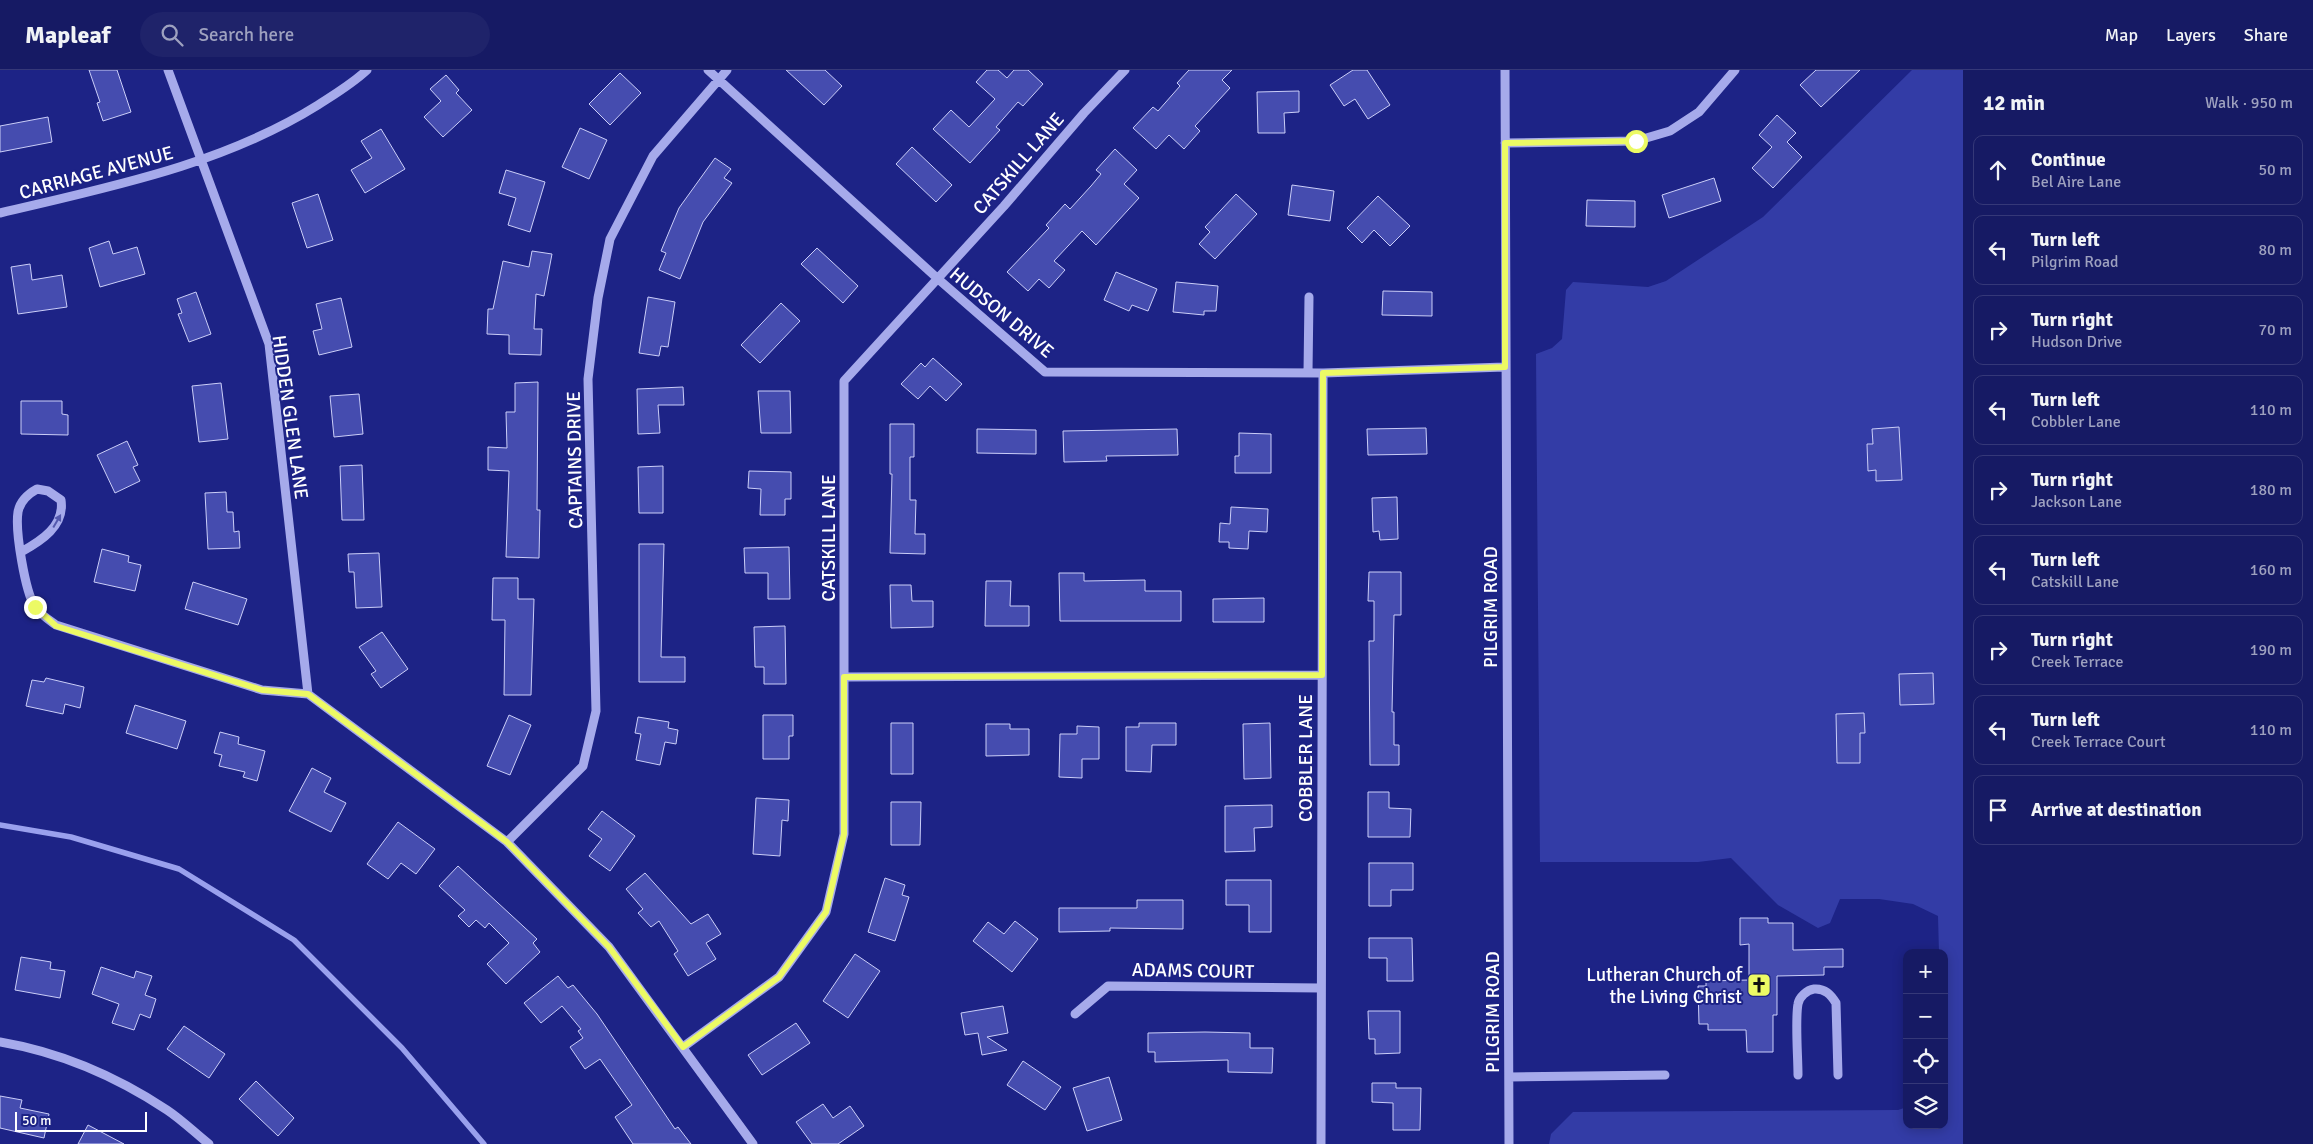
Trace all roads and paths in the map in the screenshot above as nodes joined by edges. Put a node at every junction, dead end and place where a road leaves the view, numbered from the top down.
1 (168, 70) edge
2 (367, 70) edge
3 (708, 70) edge
4 (727, 70) edge
5 (1125, 70) edge
6 (1505, 70) edge
7 (1735, 70) edge
8 (718, 80) junction
9 (1505, 143) junction
10 (200, 161) junction
11 (0, 213) edge
12 (937, 278) junction
13 (1309, 297) dead end
14 (1505, 367) junction
15 (1308, 372) junction
16 (1323, 373) junction
17 (21, 552) junction
18 (1322, 675) junction
19 (844, 677) junction
20 (308, 694) junction
21 (507, 842) junction
22 (1322, 988) junction
23 (1075, 1014) dead end
24 (0, 1042) edge
25 (683, 1047) junction
26 (1665, 1075) dead end
27 (1838, 1075) dead end
28 (1798, 1076) dead end
29 (1508, 1077) junction
30 (209, 1144) edge
31 (753, 1144) edge
32 (1322, 1144) edge
33 (1509, 1144) edge

1 - 10 street, HIDDEN GLEN LANE
2 - 10 street, CARRIAGE AVENUE
3 - 8 street, HUDSON DRIVE
4 - 8 street, CAPTAINS DRIVE
5 - 12 street, CATSKILL LANE
6 - 9 street, PILGRIM ROAD
7 - 9 street
8 - 12 street, HUDSON DRIVE
8 - 21 street, CAPTAINS DRIVE
9 - 14 street, PILGRIM ROAD
10 - 11 street, CARRIAGE AVENUE
10 - 20 street, HIDDEN GLEN LANE
12 - 15 street, HUDSON DRIVE
12 - 19 street, CATSKILL LANE
13 - 15 street
14 - 16 street, HUDSON DRIVE
14 - 29 street, PILGRIM ROAD
15 - 16 street, HUDSON DRIVE
16 - 18 street, COBBLER LANE
17 -> 17 street
17 - 20 street
18 - 19 street
18 - 22 street, COBBLER LANE
19 - 25 street, CATSKILL LANE
20 - 21 street
21 - 25 street
22 - 23 street, ADAMS COURT
22 - 32 street, COBBLER LANE
24 - 30 street
25 - 31 street
26 - 29 street
27 - 28 street
29 - 33 street, PILGRIM ROAD

